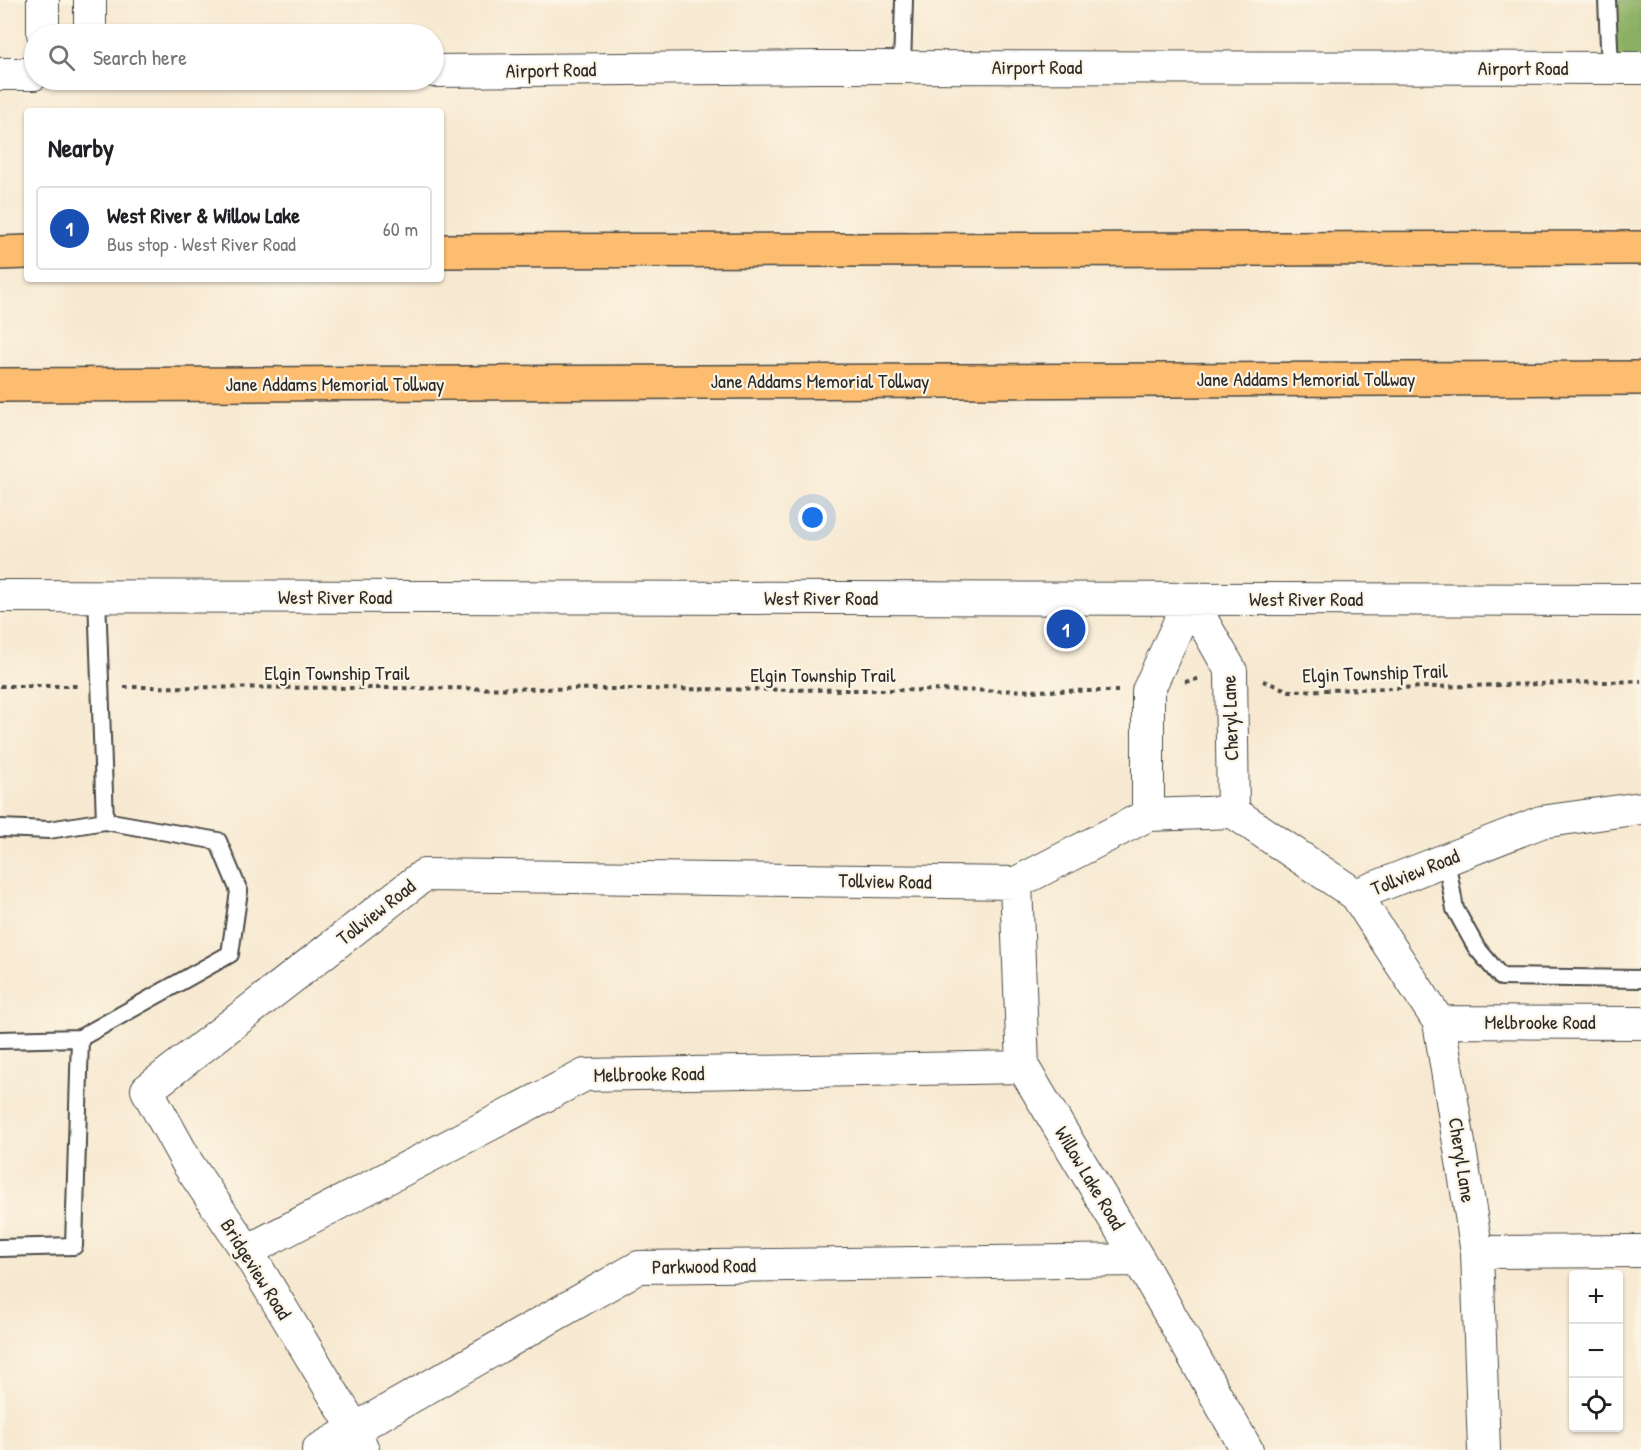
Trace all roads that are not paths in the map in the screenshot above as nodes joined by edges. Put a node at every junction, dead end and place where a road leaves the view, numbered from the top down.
1 (43, 0) edge
2 (90, 0) edge
3 (904, 0) edge
4 (1607, 0) edge
5 (43, 24) edge
6 (90, 24) edge
7 (902, 67) junction
8 (1641, 68) edge
9 (1610, 69) junction
10 (444, 71) edge
11 (0, 74) edge
12 (24, 74) edge
13 (1641, 248) edge
14 (444, 251) edge
15 (0, 252) edge
16 (24, 252) edge
17 (1641, 378) edge
18 (0, 386) edge
19 (0, 596) edge
20 (97, 596) junction
21 (1190, 599) junction
22 (1641, 600) edge
23 (1641, 808) edge
24 (1233, 812) junction
25 (1148, 815) junction
26 (105, 821) junction
27 (0, 828) edge
28 (1446, 859) junction
29 (1016, 883) junction
30 (1356, 895) junction
31 (1641, 979) edge
32 (1439, 1022) junction
33 (1641, 1023) edge
34 (80, 1038) junction
35 (0, 1040) edge
36 (1023, 1067) junction
37 (147, 1090) joint
38 (0, 1248) edge
39 (247, 1251) junction
40 (1641, 1251) edge
41 (1477, 1252) junction
42 (1139, 1260) junction
43 (359, 1439) edge
44 (318, 1450) edge
45 (1247, 1450) edge
46 (1484, 1450) edge

1 - 5 street
2 - 6 street
3 - 7 lane
4 - 9 lane
7 - 9 street, Airport Road
7 - 10 street, Airport Road
8 - 9 street, Airport Road
11 - 12 street
13 - 14 highway
15 - 16 highway
17 - 18 highway, Jane Addams Memorial Tollway
19 - 20 street, West River Road
20 - 21 street, West River Road
20 - 26 lane
21 - 22 street, West River Road
21 - 24 street, Cheryl Lane
21 - 25 street
23 - 28 street, Tollview Road
24 - 25 street, Tollview Road
24 - 30 street, Tollview Road
25 - 29 street, Tollview Road
26 - 27 lane
26 - 34 lane
28 - 30 street, Tollview Road
28 - 31 lane
29 - 36 street, Willow Lake Road
29 - 37 street, Tollview Road
30 - 32 street, Cheryl Lane
32 - 33 street, Melbrooke Road
32 - 41 street, Cheryl Lane
34 - 35 lane
34 - 38 lane
36 - 39 street, Melbrooke Road
36 - 42 street, Willow Lake Road
37 - 39 street, Bridgeview Road
39 - 43 street, Bridgeview Road
40 - 41 street
41 - 46 street, Cheryl Lane
42 - 43 street, Parkwood Road
42 - 45 street, Willow Lake Road
43 - 44 street, Parkwood Road

